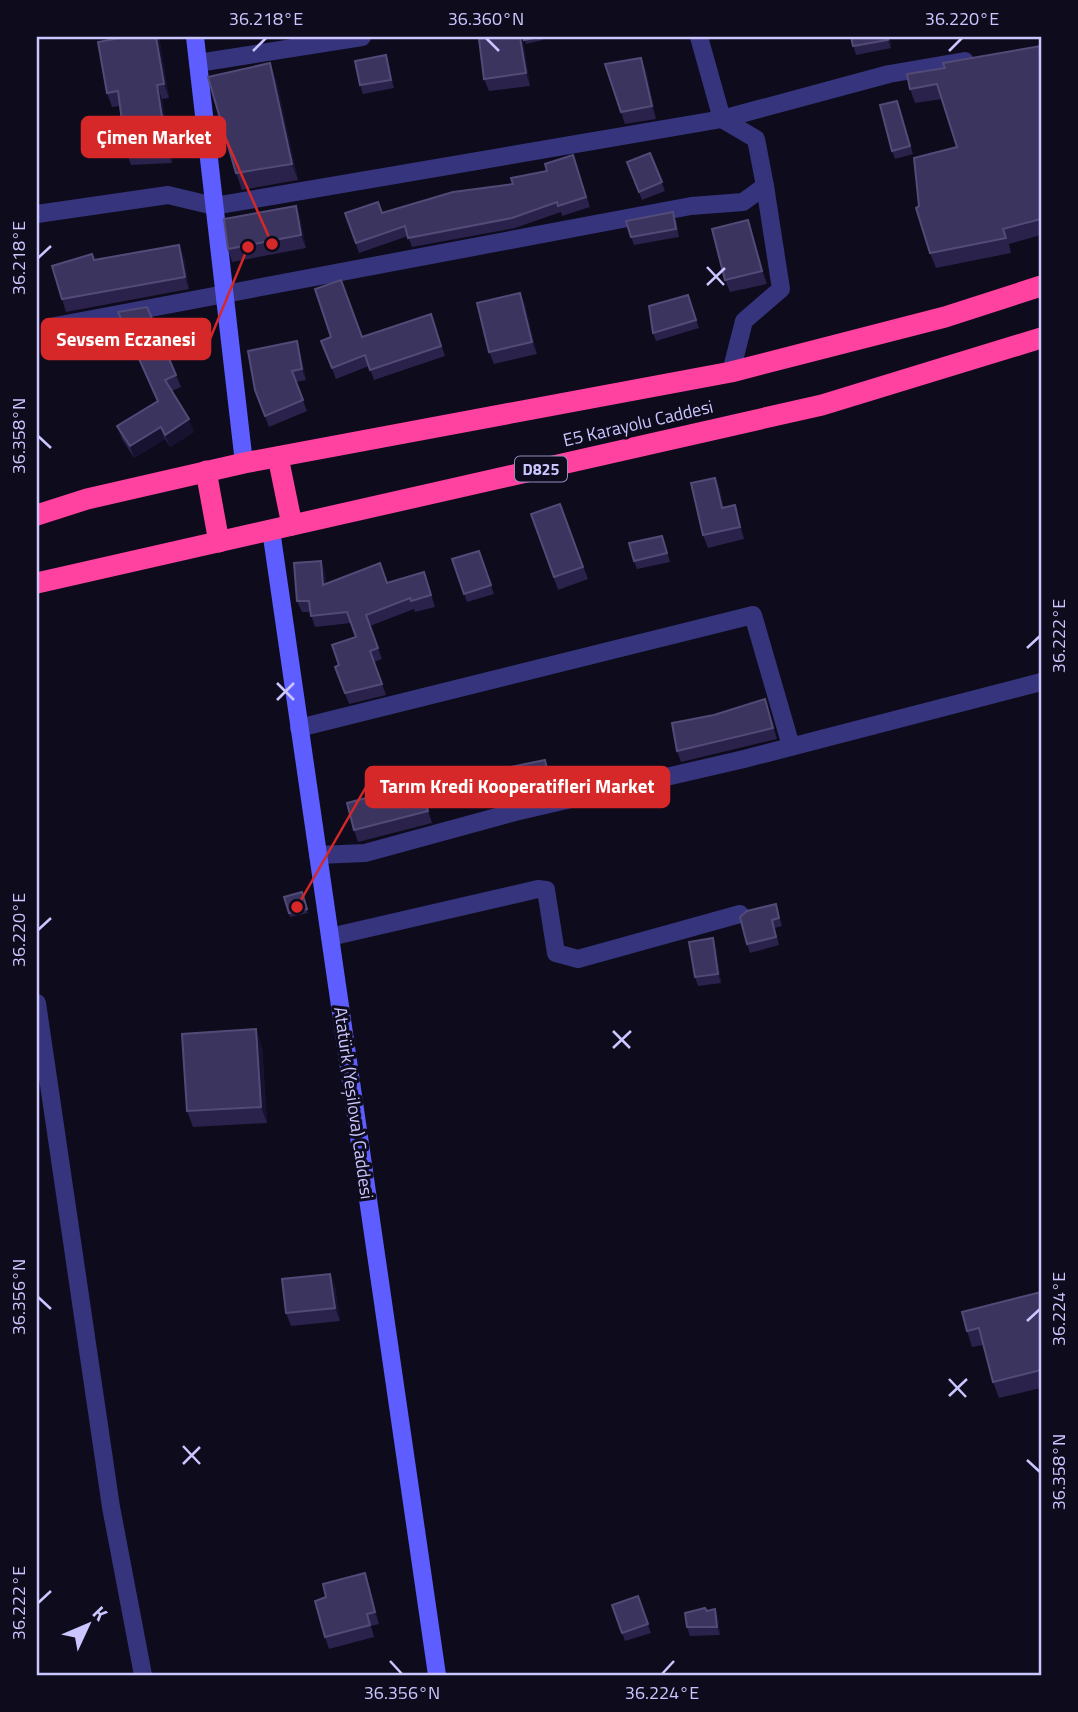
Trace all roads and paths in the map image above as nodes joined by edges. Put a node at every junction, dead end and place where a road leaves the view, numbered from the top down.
1 (195, 37) edge
2 (362, 37) edge
3 (699, 37) edge
4 (978, 59) edge
5 (198, 63) junction
6 (722, 119) junction
7 (765, 186) junction
8 (214, 206) junction
9 (37, 214) edge
10 (1041, 286) edge
11 (225, 293) junction
12 (55, 326) dead end
13 (1041, 338) edge
14 (731, 372) junction
15 (278, 457) junction
16 (244, 463) junction
17 (206, 471) junction
18 (37, 514) edge
19 (292, 525) junction
20 (271, 530) junction
21 (219, 542) junction
22 (37, 583) edge
23 (1041, 682) edge
24 (299, 728) junction
25 (791, 747) junction
26 (318, 855) junction
27 (740, 914) edge
28 (330, 937) junction
29 (37, 1003) edge
30 (143, 1675) edge
31 (437, 1675) edge

1 - 5 street
2 - 5 street
3 - 6 street
4 - 6 street
5 - 8 street
6 - 7 street
6 - 8 street
7 - 11 street
7 - 14 street
8 - 9 street
8 - 11 street
10 - 14 highway, E5 Karayolu Caddesi
11 - 12 street
11 - 16 street
13 - 19 highway, E5 Karayolu Caddesi / D825
14 - 15 highway, E5 Karayolu Caddesi
15 - 16 highway, E5 Karayolu Caddesi
15 - 19 highway
16 - 17 highway, E5 Karayolu Caddesi
17 - 18 highway, E5 Karayolu Caddesi
17 - 21 highway
19 - 20 highway, E5 Karayolu Caddesi / D825
20 - 21 highway, E5 Karayolu Caddesi / D825
20 - 24 street, Atatürk (Yeşilova) Caddesi
21 - 22 highway, E5 Karayolu Caddesi / D825
23 - 25 street
24 - 25 street
24 - 26 street, Atatürk (Yeşilova) Caddesi
25 - 26 street
26 - 28 street, Atatürk (Yeşilova) Caddesi
27 - 28 street
28 - 31 street, Atatürk (Yeşilova) Caddesi
29 - 30 street

